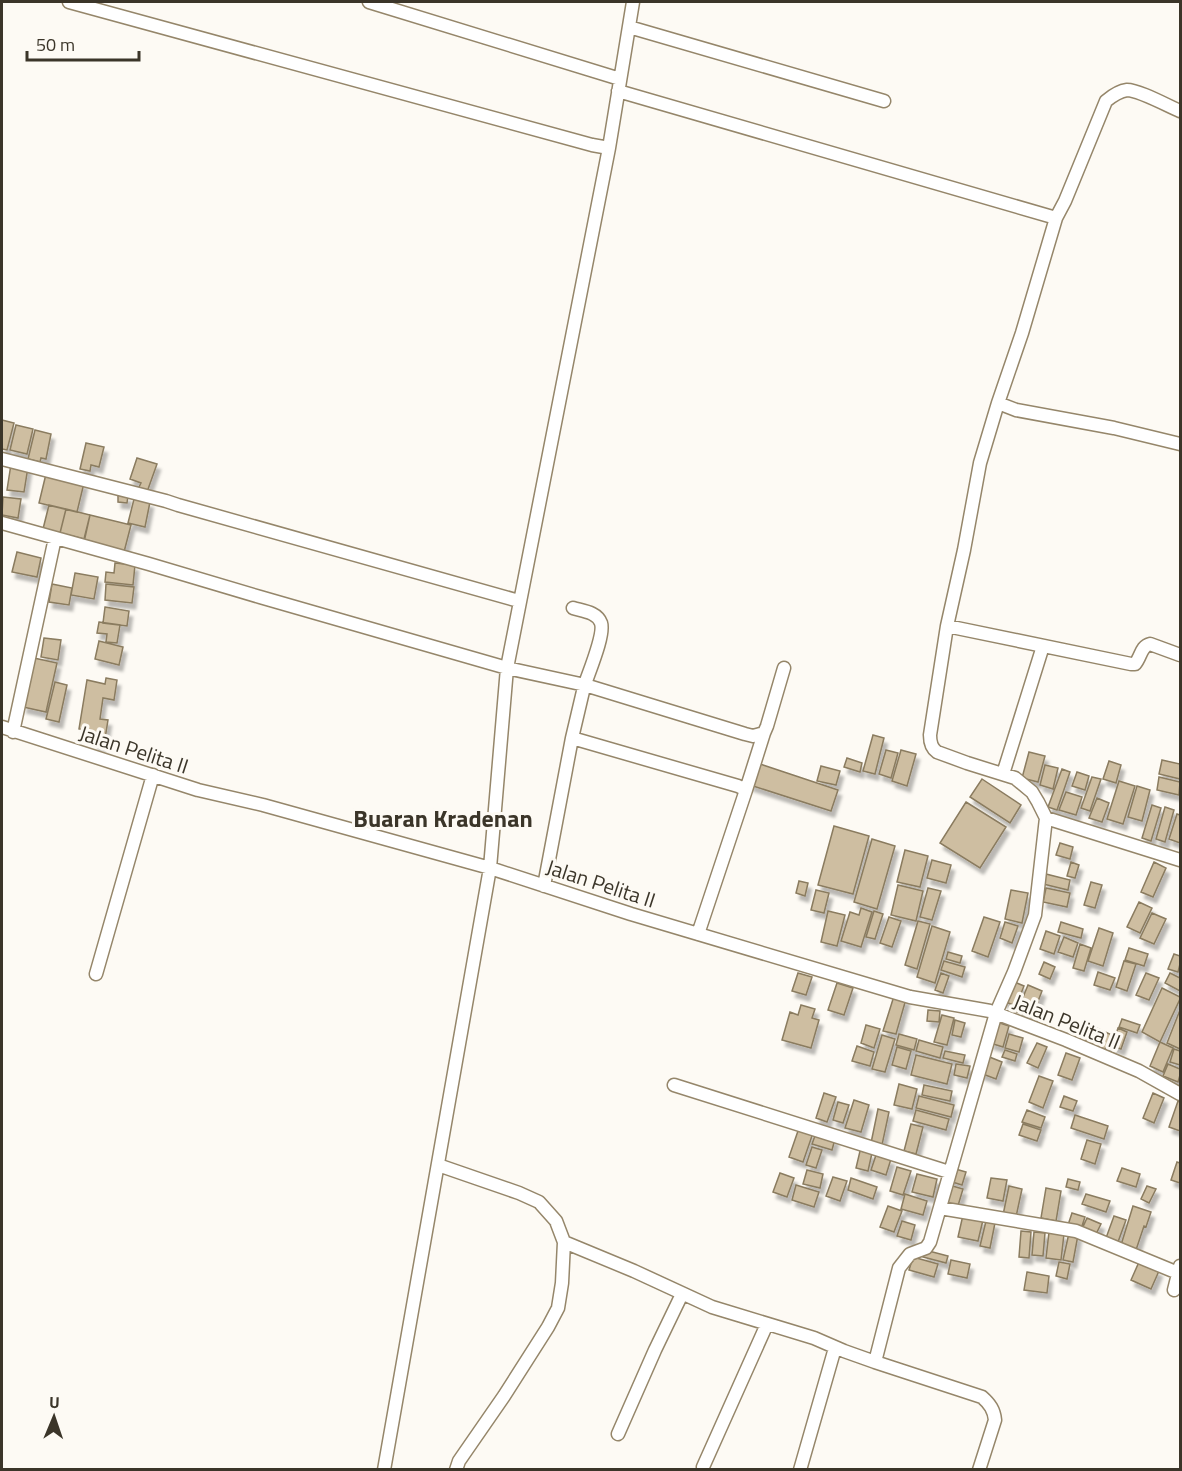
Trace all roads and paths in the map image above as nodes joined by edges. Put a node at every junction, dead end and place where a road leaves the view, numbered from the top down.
1 (69, 2) edge
2 (369, 2) edge
3 (633, 2) edge
4 (629, 27) junction
5 (619, 85) junction
6 (884, 101) dead end
7 (1180, 111) edge
8 (609, 148) junction
9 (1053, 217) junction
10 (998, 403) junction
11 (1180, 444) edge
12 (2, 459) edge
13 (2, 523) edge
14 (55, 538) junction
15 (519, 601) junction
16 (573, 608) dead end
17 (947, 626) junction
18 (1043, 646) junction
19 (1180, 655) edge
20 (507, 668) junction
21 (784, 668) dead end
22 (585, 685) junction
23 (7, 729) edge
24 (764, 733) junction
25 (572, 738) junction
26 (1003, 774) junction
27 (153, 775) junction
28 (746, 790) junction
29 (1046, 818) junction
30 (1180, 860) edge
31 (490, 868) junction
32 (544, 886) junction
33 (698, 934) junction
34 (96, 974) dead end
35 (996, 1013) junction
36 (674, 1084) dead end
37 (1180, 1094) edge
38 (437, 1169) junction
39 (949, 1172) junction
40 (940, 1208) junction
41 (564, 1242) junction
42 (1179, 1269) edge
43 (1174, 1290) dead end
44 (682, 1294) junction
45 (767, 1324) junction
46 (835, 1347) junction
47 (875, 1362) junction
48 (618, 1434) dead end
49 (704, 1469) edge
50 (384, 1470) edge
51 (456, 1470) edge
52 (800, 1470) edge
53 (979, 1470) edge

1 - 8 street
2 - 5 street
3 - 4 street
4 - 5 street
4 - 6 street
5 - 8 street
5 - 9 street
7 - 9 street
8 - 15 street
9 - 10 street
10 - 11 street
10 - 17 street
12 - 15 street
13 - 14 street
14 - 20 street
14 - 23 street
15 - 20 street
16 - 22 street
17 - 18 street
17 - 26 street
18 - 19 street
18 - 26 street
20 - 22 street
20 - 31 street
21 - 24 street
22 - 24 street
22 - 25 street
23 - 27 street, Jalan Pelita II
24 - 28 street
25 - 28 street
25 - 32 street
26 - 29 street
27 - 31 street, Jalan Pelita II
27 - 34 street
28 - 33 street
29 - 30 street
29 - 35 street
31 - 32 street, Jalan Pelita II
31 - 38 street
32 - 33 street, Jalan Pelita II
33 - 35 street, Jalan Pelita II
35 - 37 street, Jalan Pelita II
35 - 39 street
36 - 39 street
38 - 41 street
38 - 50 street
39 - 40 street
40 - 42 street
40 - 47 street
41 - 44 street
41 - 51 street
42 - 43 street
44 - 45 street
44 - 48 street
45 - 46 street
45 - 49 street
46 - 47 street
46 - 52 street
47 - 53 street

